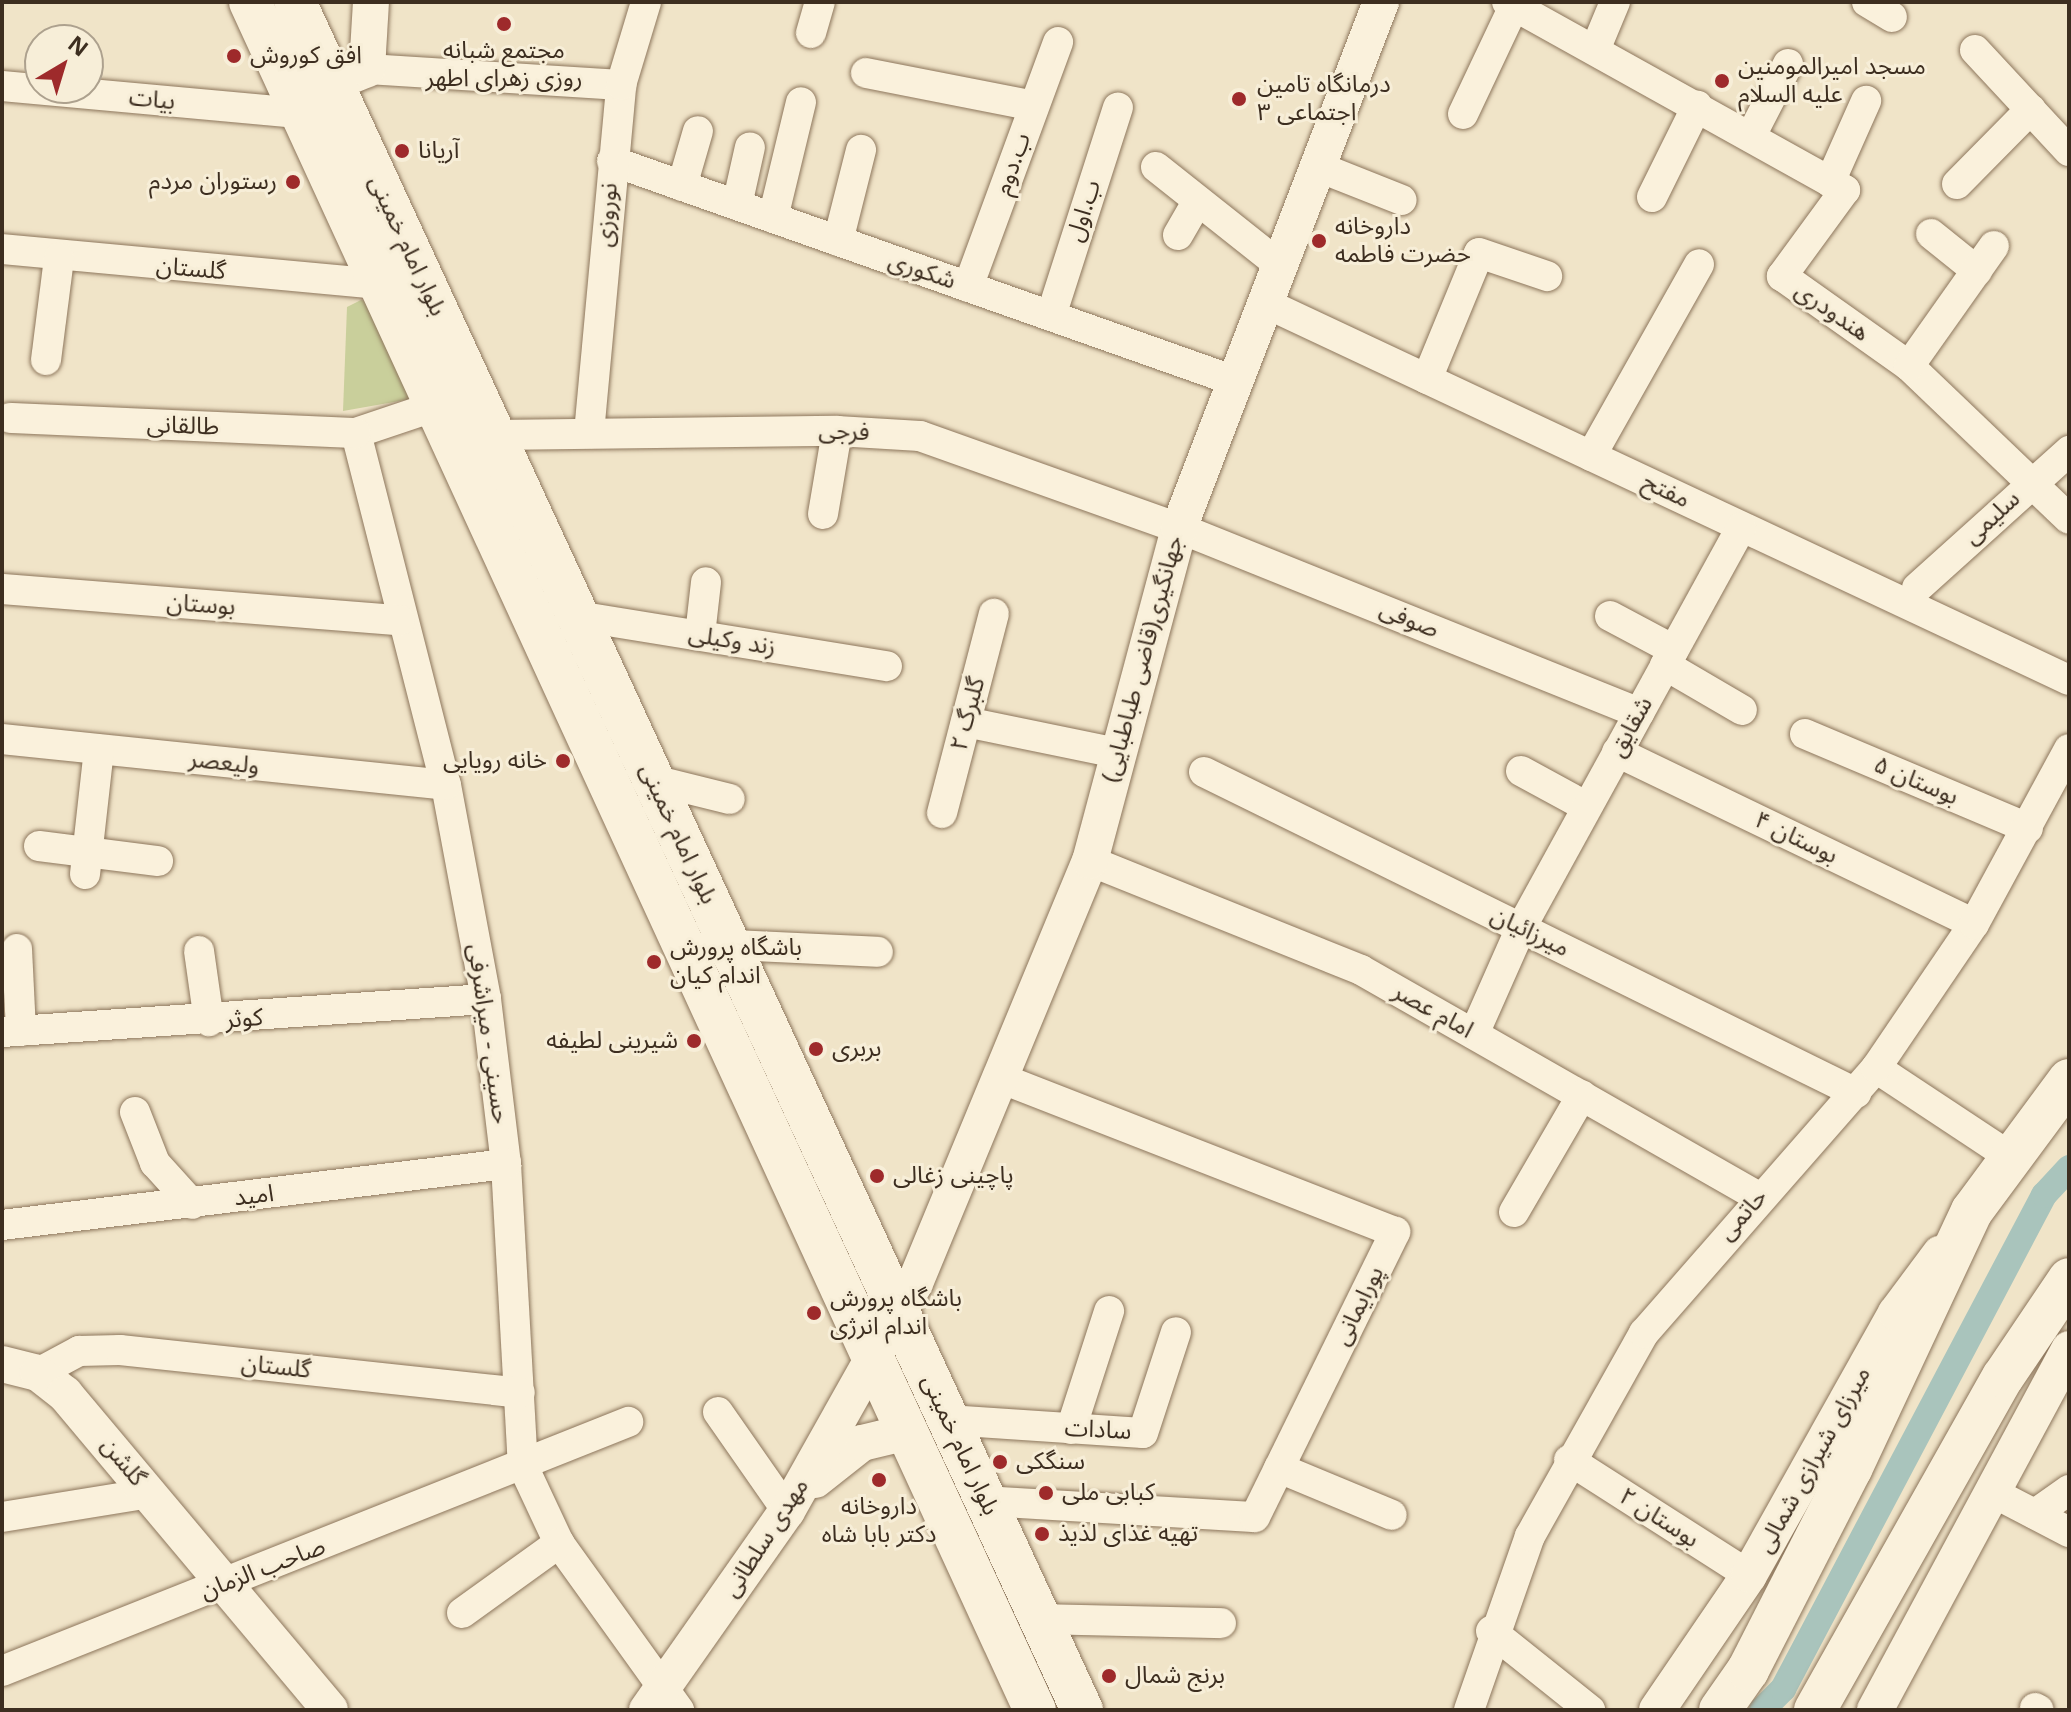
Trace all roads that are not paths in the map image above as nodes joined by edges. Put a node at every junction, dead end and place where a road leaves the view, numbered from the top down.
1 (250, 2) edge
2 (295, 2) edge
3 (371, 2) edge
4 (646, 2) edge
5 (820, 2) edge
6 (1381, 2) edge
7 (1615, 2) edge
8 (1510, 4) edge
9 (811, 33) dead end
10 (1058, 42) dead end
11 (1595, 50) junction
12 (1975, 50) dead end
13 (1788, 64) dead end
14 (866, 73) dead end
15 (350, 76) junction
16 (621, 85) junction
17 (2, 86) edge
18 (1866, 101) dead end
19 (801, 102) dead end
20 (1034, 106) junction
21 (1697, 106) junction
22 (1118, 107) dead end
23 (2031, 109) junction
24 (301, 113) junction
25 (1463, 114) dead end
26 (698, 131) dead end
27 (1751, 136) junction
28 (750, 147) dead end
29 (2069, 151) edge
30 (850, 160) dead end
31 (612, 161) junction
32 (1316, 166) junction
33 (1156, 167) dead end
34 (1830, 182) junction
35 (1957, 184) dead end
36 (682, 186) junction
37 (1652, 197) dead end
38 (1402, 200) dead end
39 (1198, 201) junction
40 (737, 205) junction
41 (773, 218) junction
42 (1931, 234) dead end
43 (1178, 235) dead end
44 (838, 241) junction
45 (1994, 246) dead end
46 (2, 249) edge
47 (59, 258) junction
48 (1277, 263) junction
49 (1699, 264) dead end
50 (1977, 271) junction
51 (1547, 276) dead end
52 (380, 284) junction
53 (968, 287) junction
54 (1263, 302) junction
55 (1051, 316) junction
56 (46, 360) dead end
57 (1909, 366) junction
58 (1427, 379) junction
59 (1232, 380) junction
60 (436, 406) junction
61 (10, 418) dead end
62 (837, 431) junction
63 (356, 433) junction
64 (589, 433) junction
65 (494, 435) junction
66 (2069, 451) edge
67 (1591, 456) junction
68 (2030, 483) junction
69 (823, 514) dead end
70 (2069, 519) edge
71 (1741, 527) junction
72 (1179, 528) junction
73 (706, 582) dead end
74 (1917, 588) dead end
75 (2, 589) edge
76 (994, 614) dead end
77 (577, 616) junction
78 (1610, 616) dead end
79 (400, 620) junction
80 (700, 635) junction
81 (1669, 658) junction
82 (887, 666) dead end
83 (2069, 680) edge
84 (1742, 710) dead end
85 (1639, 713) junction
86 (966, 722) junction
87 (1805, 734) dead end
88 (2, 739) edge
89 (2069, 749) edge
90 (99, 750) junction
91 (1617, 752) junction
92 (1117, 753) junction
93 (1521, 771) dead end
94 (1204, 772) dead end
95 (653, 780) junction
96 (446, 785) junction
97 (730, 799) dead end
98 (1587, 807) junction
99 (942, 813) dead end
100 (2028, 828) junction
101 (39, 846) dead end
102 (158, 861) dead end
103 (1090, 861) junction
104 (86, 863) junction
105 (1974, 924) junction
106 (1521, 928) junction
107 (728, 942) junction
108 (685, 947) junction
109 (17, 949) dead end
110 (199, 951) dead end
111 (878, 952) dead end
112 (486, 999) junction
113 (209, 1021) junction
114 (11, 1031) edge
115 (1474, 1034) junction
116 (1876, 1068) junction
117 (1002, 1079) junction
118 (2069, 1080) edge
119 (1856, 1093) junction
120 (1582, 1095) junction
121 (135, 1112) dead end
122 (2009, 1156) junction
123 (506, 1164) junction
124 (1759, 1197) junction
125 (192, 1204) junction
126 (1972, 1211) junction
127 (1514, 1212) dead end
128 (2, 1225) edge
129 (2069, 1279) edge
130 (1109, 1311) dead end
131 (898, 1312) junction
132 (1176, 1332) dead end
133 (2069, 1349) edge
134 (873, 1358) junction
135 (2, 1364) edge
136 (38, 1373) junction
137 (520, 1393) junction
138 (718, 1412) dead end
139 (948, 1420) junction
140 (628, 1422) dead end
141 (1071, 1429) junction
142 (908, 1432) junction
143 (1569, 1460) junction
144 (523, 1466) junction
145 (1279, 1468) junction
146 (2069, 1490) edge
147 (1992, 1492) junction
148 (150, 1493) junction
149 (985, 1501) junction
150 (787, 1511) junction
151 (2035, 1514) junction
152 (1392, 1515) dead end
153 (2, 1517) edge
154 (2069, 1532) edge
155 (559, 1543) junction
156 (1749, 1575) junction
157 (225, 1584) junction
158 (462, 1613) dead end
159 (1041, 1619) junction
160 (1221, 1623) dead end
161 (1491, 1631) junction
162 (2, 1671) edge
163 (663, 1704) edge
164 (330, 1710) edge
165 (1035, 1710) edge
166 (1082, 1710) edge
167 (1469, 1710) edge
168 (1590, 1710) edge
169 (1657, 1710) edge
170 (1720, 1710) edge
171 (1815, 1710) edge
172 (1875, 1710) edge

1 - 24 main road, بلوار امام خمینی
2 - 15 main road, بلوار امام خمینی
3 - 15 street
4 - 16 street, نوروزی
5 - 9 street
6 - 32 street, جهانگیری(قاضی طباطبایی)
7 - 11 street
8 - 11 street
8 - 25 street
10 - 20 street, ب.دوم
11 - 21 street
12 - 23 street
13 - 27 street
14 - 20 street
15 - 16 street
15 - 65 main road, بلوار امام خمینی
16 - 31 street, نوروزی
17 - 24 street, بیات
18 - 34 street
19 - 41 street
20 - 53 street, ب.دوم
21 - 27 street
21 - 37 street
22 - 55 street, ب.اول
23 - 29 street
23 - 35 street
24 - 52 main road, بلوار امام خمینی
26 - 36 street
27 - 34 street
28 - 40 street
30 - 44 street
31 - 36 street, شکوری
31 - 64 street, نوروزی
32 - 38 street
32 - 48 street, جهانگیری(قاضی طباطبایی)
33 - 39 street
34 - 57 street, هندودری
36 - 40 street, شکوری
39 - 43 street
39 - 48 street
40 - 41 street, شکوری
41 - 44 street, شکوری
42 - 50 street
44 - 53 street, شکوری
45 - 50 street
46 - 47 street, گلستان
47 - 52 street, گلستان
47 - 56 street
48 - 54 street, جهانگیری(قاضی طباطبایی)
49 - 67 street
50 - 57 street
51 - 58 street
52 - 60 main road, بلوار امام خمینی
53 - 55 street, شکوری
54 - 58 street, مفتح
54 - 59 street, جهانگیری(قاضی طباطبایی)
55 - 59 street, شکوری
57 - 68 street, هندودری
58 - 67 street, مفتح
59 - 72 street, جهانگیری(قاضی طباطبایی)
60 - 63 street
60 - 108 main road, بلوار امام خمینی
61 - 63 street, طالقانی
62 - 64 street, فرجی
62 - 69 street
62 - 72 street, فرجی
63 - 79 street, حسینی - میراشرفی
64 - 65 street, فرجی
65 - 77 main road, بلوار امام خمینی
66 - 68 street, سلیمی
67 - 71 street, مفتح
68 - 70 street, هندودری
68 - 74 street, سلیمی
71 - 81 street, شقایق
71 - 83 street, مفتح
72 - 85 street, صوفی
72 - 92 street, جهانگیری(قاضی طباطبایی)
73 - 80 street
75 - 79 street, بوستان
76 - 86 street, گلبرگ ۲
77 - 80 street, زند وکیلی
77 - 95 main road, بلوار امام خمینی
78 - 81 street
79 - 96 street, حسینی - میراشرفی
80 - 82 street, زند وکیلی
81 - 84 street
81 - 85 street, شقایق
85 - 91 street, شقایق
86 - 92 street
86 - 99 street, گلبرگ ۲
87 - 100 street, بوستان ۵
88 - 90 street, ولیعصر
89 - 100 street, حاتمی
90 - 96 street, ولیعصر
90 - 104 street
91 - 98 street, شقایق
91 - 105 street, بوستان ۴
92 - 103 street, جهانگیری(قاضی طباطبایی)
93 - 98 street
94 - 106 street, میرزائیان
95 - 97 street
95 - 107 main road, بلوار امام خمینی
96 - 112 street, حسینی - میراشرفی
98 - 106 street, شقایق
100 - 105 street, حاتمی
101 - 104 street
102 - 104 street
103 - 115 street, امام عصر
103 - 117 street, جهانگیری(قاضی طباطبایی)
105 - 116 street, حاتمی
106 - 115 street, شقایق
106 - 119 street, میرزائیان
107 - 108 street
107 - 111 street
107 - 131 main road, بلوار امام خمینی
108 - 134 main road, بلوار امام خمینی
109 - 114 street
110 - 113 street
112 - 113 street, کوثر
112 - 123 street, حسینی - میراشرفی
113 - 114 street, کوثر
115 - 120 street, امام عصر
116 - 119 street, حاتمی
116 - 122 street
117 - 131 street, جهانگیری(قاضی طباطبایی)
117 - 145 street, پورایمانی
118 - 122 main road, میرزای شیرازی شمالی
119 - 124 street, حاتمی
120 - 124 street, امام عصر
120 - 127 street
121 - 125 street
122 - 126 main road, میرزای شیرازی شمالی
123 - 125 street, امید
123 - 137 street, حسینی - میراشرفی
124 - 143 street, حاتمی
125 - 128 street, امید
126 - 156 street, میرزای شیرازی شمالی
126 - 170 main road, میرزای شیرازی شمالی
129 - 171 main road
130 - 141 street
131 - 134 street, مهدی سلطانی
131 - 139 main road, بلوار امام خمینی
132 - 141 street, سادات
133 - 147 street
134 - 142 main road, بلوار امام خمینی
134 - 150 street, مهدی سلطانی
135 - 136 street, گلشن
136 - 137 street, گلستان
136 - 148 street, گلشن
137 - 144 street, حسینی - میراشرفی
138 - 150 street
139 - 141 street, سادات
139 - 149 main road, بلوار امام خمینی
140 - 144 street, صاحب الزمان
142 - 150 street
142 - 165 main road, بلوار امام خمینی
143 - 156 street, بوستان ۲
143 - 161 street, حاتمی
144 - 155 street, حسینی - میراشرفی
144 - 157 street, صاحب الزمان
145 - 149 street, پورایمانی
145 - 152 street
146 - 151 street
147 - 151 street
147 - 172 street
148 - 153 street
148 - 157 street, گلشن
149 - 159 main road, بلوار امام خمینی
150 - 163 street, مهدی سلطانی
151 - 154 street
155 - 158 street
155 - 163 street, حسینی - میراشرفی
156 - 169 street, میرزای شیرازی شمالی
157 - 162 street, صاحب الزمان
157 - 164 street, گلشن
159 - 160 street
159 - 166 main road, بلوار امام خمینی
161 - 167 street, حاتمی
161 - 168 street

